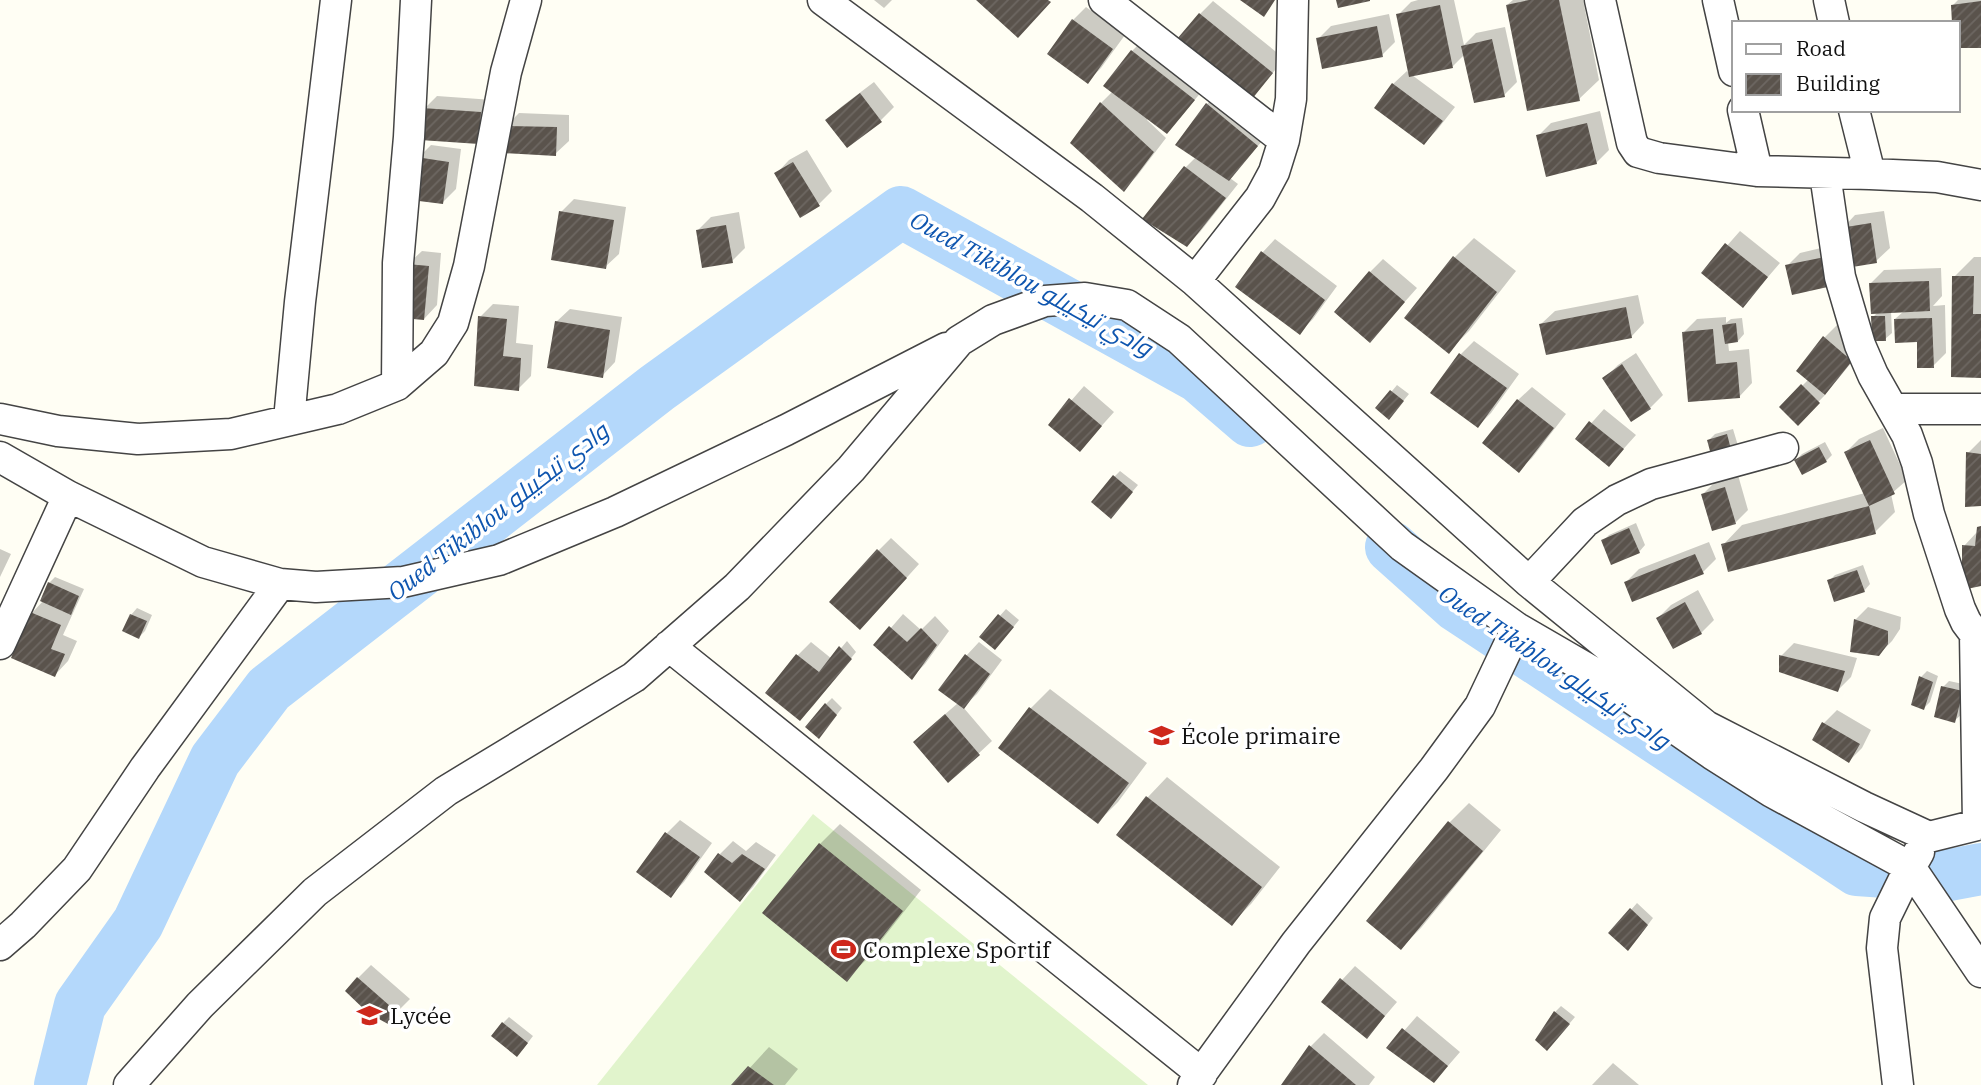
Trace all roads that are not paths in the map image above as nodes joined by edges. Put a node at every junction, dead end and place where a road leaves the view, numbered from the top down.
1 (337, 0) edge
2 (416, 0) edge
3 (526, 0) edge
4 (823, 0) edge
5 (1104, 0) edge
6 (1293, 0) edge
7 (1600, 0) edge
8 (1718, 0) edge
9 (1829, 0) edge
10 (1834, 21) edge
11 (1732, 62) edge
12 (1743, 112) edge
13 (1854, 112) edge
14 (1284, 141) junction
15 (1757, 171) junction
16 (1825, 174) junction
17 (1870, 174) junction
18 (1981, 185) edge
19 (1195, 281) junction
20 (958, 341) junction
21 (397, 385) junction
22 (1893, 409) junction
23 (1981, 409) edge
24 (0, 419) edge
25 (289, 420) junction
26 (1783, 447) dead end
27 (0, 457) edge
28 (68, 496) junction
29 (1529, 582) junction
30 (280, 584) junction
31 (1517, 628) junction
32 (0, 644) edge
33 (669, 646) junction
34 (1979, 824) edge
35 (1929, 837) junction
36 (1910, 867) junction
37 (0, 945) edge
38 (1981, 972) edge
39 (1197, 1079) edge
40 (129, 1085) edge
41 (1898, 1085) edge

1 - 25 street
2 - 21 street
3 - 21 street
4 - 19 street
5 - 14 street
6 - 14 street
7 - 15 street
8 - 11 street
9 - 10 street
12 - 15 street
13 - 17 street
14 - 19 street
15 - 16 street
16 - 17 street
16 - 22 street
17 - 18 street
19 - 29 street
20 - 30 street
20 - 31 street
20 - 33 street
21 - 25 street
22 - 23 street
22 - 34 street
24 - 25 street
26 - 29 street
27 - 28 street
28 - 30 street
28 - 32 street
29 - 35 street
30 - 37 street
31 - 36 street
31 - 39 street
33 - 39 street
33 - 40 street
34 - 35 street
35 - 36 street
36 - 38 street
36 - 41 street

